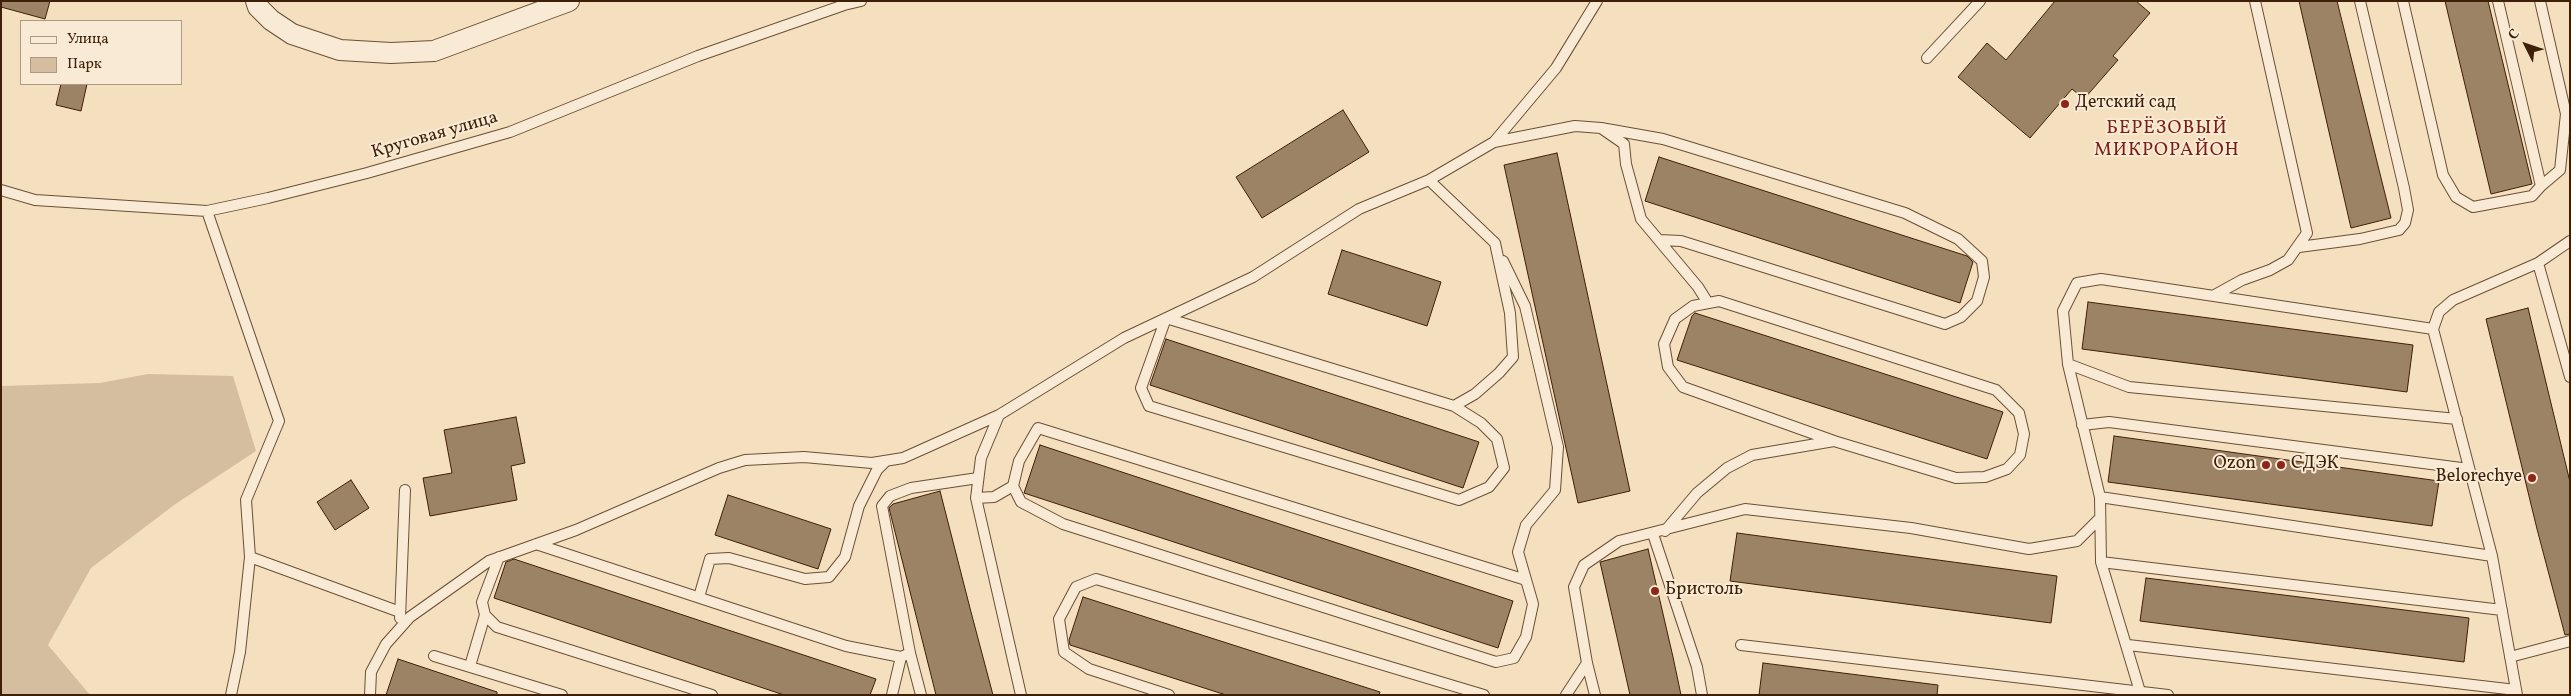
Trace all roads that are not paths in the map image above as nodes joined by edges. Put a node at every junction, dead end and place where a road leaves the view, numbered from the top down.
1 (256, 1) edge
2 (569, 1) edge
3 (861, 1) edge
4 (1596, 1) edge
5 (1980, 1) edge
6 (2255, 1) edge
7 (2360, 1) edge
8 (2403, 1) edge
9 (2498, 1) edge
10 (2540, 1) edge
11 (1927, 58) dead end
12 (2568, 114) edge
13 (1601, 128) junction
14 (1494, 142) junction
15 (1429, 180) junction
16 (2541, 186) junction
17 (1, 190) edge
18 (207, 211) junction
19 (1659, 240) junction
20 (2570, 241) edge
21 (1494, 244) junction
22 (2299, 247) junction
23 (2538, 262) junction
24 (2212, 296) junction
25 (1708, 303) junction
26 (1166, 318) junction
27 (2434, 329) junction
28 (2068, 364) junction
29 (2570, 377) edge
30 (1454, 406) junction
31 (999, 416) junction
32 (2458, 419) junction
33 (2082, 425) junction
34 (1834, 441) junction
35 (886, 460) junction
36 (2469, 469) junction
37 (978, 478) junction
38 (1013, 486) junction
39 (405, 490) dead end
40 (2100, 497) junction
41 (976, 498) junction
42 (2100, 518) junction
43 (1665, 531) junction
44 (1653, 534) junction
45 (536, 544) junction
46 (2492, 556) junction
47 (250, 557) junction
48 (499, 557) junction
49 (2101, 562) junction
50 (1526, 580) junction
51 (699, 597) junction
52 (2502, 610) junction
53 (400, 612) junction
54 (485, 615) junction
55 (399, 629) junction
56 (2570, 641) edge
57 (1741, 645) dead end
58 (2128, 645) junction
59 (905, 655) junction
60 (434, 656) dead end
61 (2510, 657) junction
62 (1587, 663) junction
63 (470, 666) junction
64 (2516, 692) edge
65 (2142, 693) edge
66 (231, 695) edge
67 (370, 695) edge
68 (562, 695) edge
69 (712, 695) edge
70 (892, 695) edge
71 (921, 695) edge
72 (1020, 695) edge
73 (1169, 695) edge
74 (1484, 695) edge
75 (1566, 695) edge
76 (1595, 695) edge
77 (1702, 695) edge
78 (2168, 695) edge

1 - 2 street
3 - 18 lane, Круговая улица
4 - 14 lane
5 - 11 lane
6 - 22 lane
7 - 22 lane
8 - 16 lane
9 - 16 lane
10 - 12 lane
12 - 16 lane
13 - 14 lane
13 - 19 lane
13 - 19 lane
14 - 15 lane
15 - 21 lane
15 - 26 lane
17 - 18 lane, Круговая улица
18 - 47 lane
19 - 25 lane
20 - 23 lane
21 - 30 lane
21 - 50 lane
22 - 24 lane
23 - 27 lane
23 - 29 lane
24 - 27 lane
24 - 28 lane
25 - 34 lane
25 - 34 lane
26 - 30 lane
26 - 30 lane
26 - 31 lane
27 - 32 lane
28 - 32 lane
28 - 33 lane
31 - 35 lane
31 - 37 lane
32 - 36 lane
33 - 36 lane
33 - 40 lane
34 - 43 lane
35 - 45 lane
35 - 51 lane
36 - 46 lane
37 - 41 lane
37 - 59 lane
38 - 41 lane
38 - 50 lane
38 - 50 lane
39 - 53 lane
40 - 42 lane
40 - 46 lane
41 - 72 lane
42 - 43 lane
42 - 49 lane
43 - 44 lane
44 - 62 lane
44 - 77 lane
45 - 48 lane
45 - 51 lane
46 - 52 lane
47 - 53 lane
47 - 66 lane
48 - 54 lane
48 - 55 lane
49 - 52 lane
49 - 58 lane
51 - 59 lane
52 - 61 lane
53 - 55 lane
54 - 63 lane
54 - 69 lane
55 - 67 lane
56 - 61 lane
57 - 65 lane
58 - 64 lane
58 - 65 lane
59 - 70 lane
59 - 71 lane
60 - 63 lane
61 - 64 lane
62 - 75 lane
62 - 76 lane
63 - 68 lane
65 - 78 lane
73 - 74 lane

